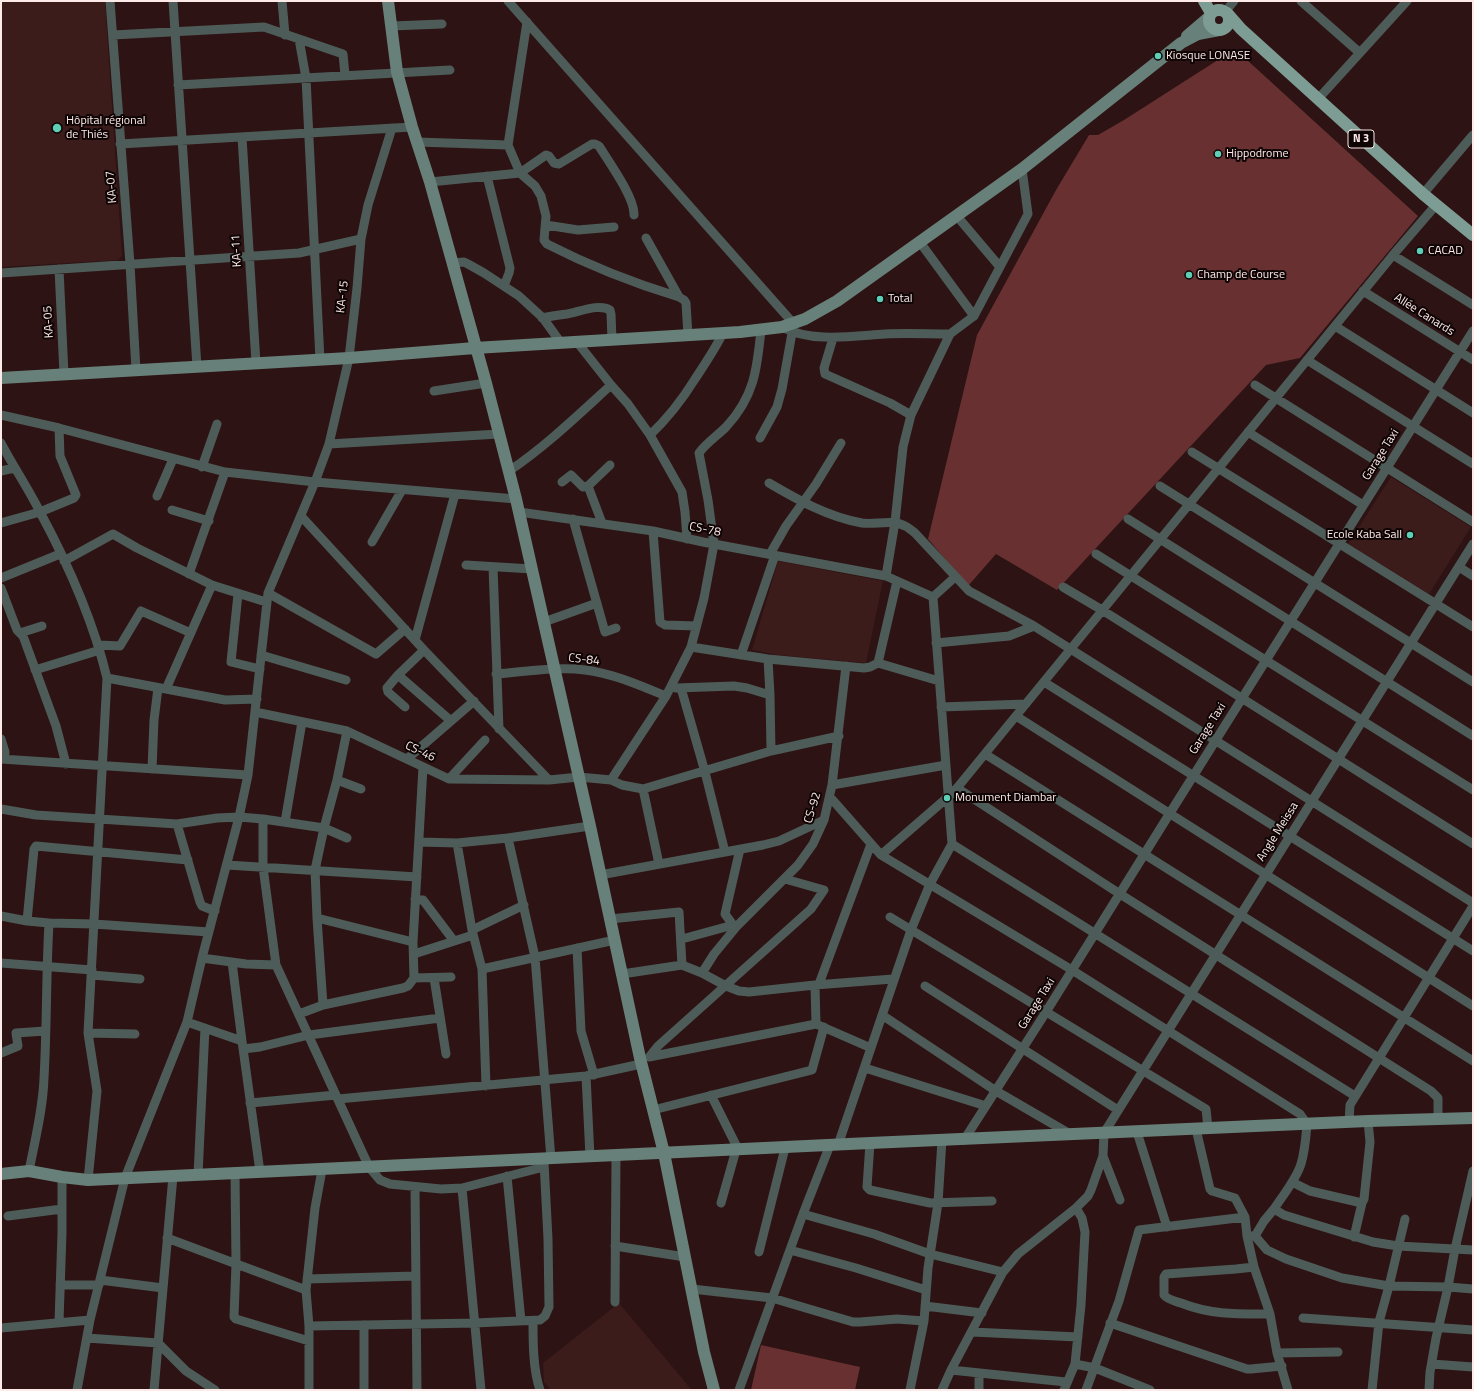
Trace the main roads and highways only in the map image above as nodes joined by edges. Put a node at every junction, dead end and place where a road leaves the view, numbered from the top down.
1 (388, 1) edge
2 (1204, 1) edge
3 (1211, 10) edge
4 (1225, 12) junction
5 (1221, 30) junction
6 (1252, 39) junction
7 (1181, 43) junction
8 (1473, 235) edge
9 (475, 348) junction
10 (1, 378) edge
11 (1473, 1118) edge
12 (664, 1153) junction
13 (1, 1174) edge
14 (714, 1390) edge

1 - 9 main road
2 - 3 main road, N 3
3 - 4 main road, N 3
3 - 5 main road
3 - 7 main road
4 - 5 main road
4 - 6 main road, N 3
5 - 6 main road, N 3
5 - 7 main road
6 - 8 main road, N 3
7 - 9 main road
9 - 10 main road
9 - 12 main road
11 - 12 main road
12 - 13 main road
12 - 14 main road

